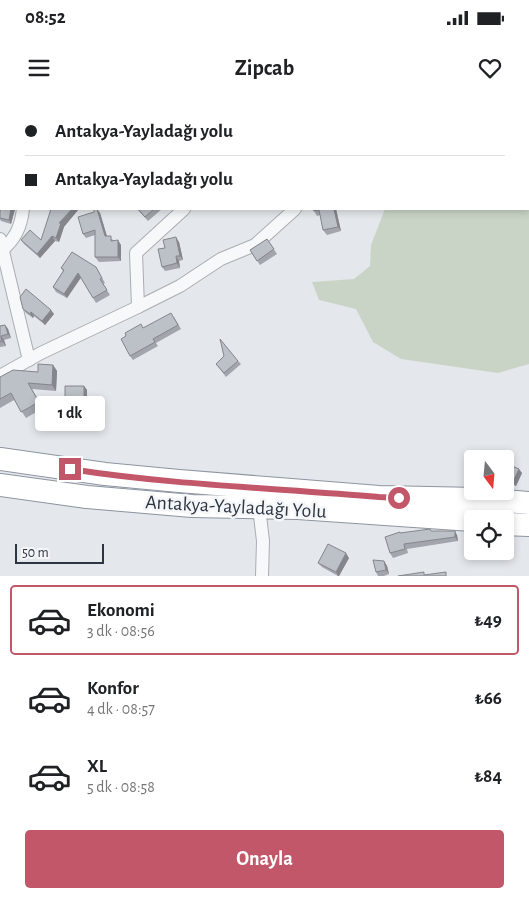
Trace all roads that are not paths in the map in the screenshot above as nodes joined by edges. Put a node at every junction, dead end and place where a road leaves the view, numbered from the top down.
1 (23, 210) edge
2 (183, 210) edge
3 (294, 210) edge
4 (1, 247) edge
5 (138, 307) junction
6 (28, 360) junction
7 (0, 376) edge
8 (0, 459) edge
9 (0, 485) edge
10 (529, 503) edge
11 (259, 507) junction
12 (464, 520) edge
13 (514, 524) edge
14 (529, 525) edge
15 (262, 576) edge

1 - 4 street
2 - 5 street
3 - 5 street
4 - 6 street
5 - 6 street
6 - 7 street
8 - 10 highway, Antakya-Yayladağı Yolu
9 - 11 highway, Antakya-Yayladağı Yolu
11 - 12 highway, Antakya-Yayladağı Yolu
11 - 15 street
13 - 14 highway

